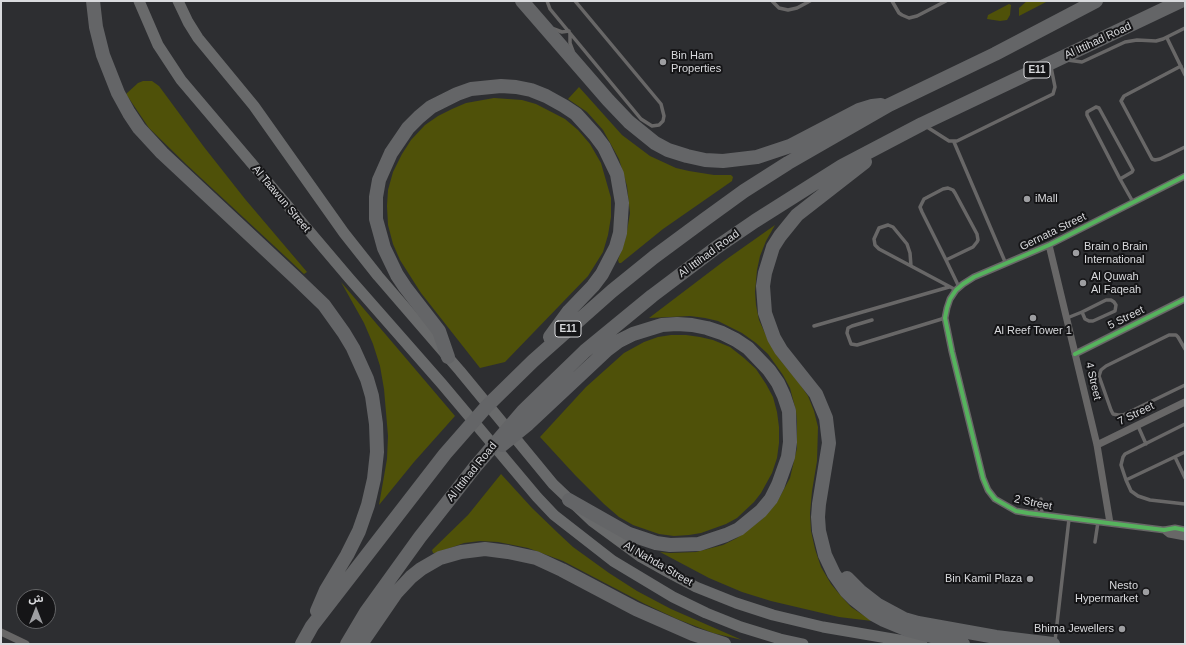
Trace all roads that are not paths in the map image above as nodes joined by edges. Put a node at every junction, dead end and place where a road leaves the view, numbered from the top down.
1 (93, 1) edge
2 (139, 1) edge
3 (178, 1) edge
4 (522, 1) edge
5 (547, 1) edge
6 (576, 1) edge
7 (772, 1) edge
8 (810, 1) edge
9 (892, 1) edge
10 (946, 1) edge
11 (1181, 1) edge
12 (1091, 2) edge
13 (549, 24) dead end
14 (1185, 28) edge
15 (570, 32) junction
16 (1167, 38) junction
17 (576, 55) dead end
18 (579, 60) dead end
19 (1055, 61) junction
20 (1181, 66) junction
21 (1185, 75) edge
22 (588, 78) junction
23 (889, 105) junction
24 (922, 124) junction
25 (894, 139) junction
26 (954, 142) junction
27 (1185, 147) edge
28 (1185, 176) edge
29 (1120, 179) junction
30 (1133, 202) junction
31 (1049, 245) junction
32 (946, 260) junction
33 (1006, 264) junction
34 (911, 266) junction
35 (949, 286) junction
36 (957, 289) junction
37 (1184, 302) edge
38 (1082, 312) junction
39 (945, 318) junction
40 (1067, 318) junction
41 (872, 320) dead end
42 (814, 326) dead end
43 (1185, 349) edge
44 (1075, 354) junction
45 (448, 357) junction
46 (533, 362) junction
47 (442, 384) joint
48 (1185, 385) edge
49 (1185, 402) edge
50 (1185, 424) edge
51 (1138, 426) junction
52 (1146, 444) junction
53 (1096, 445) junction
54 (1185, 452) edge
55 (1175, 457) junction
56 (475, 467) junction
57 (1185, 478) edge
58 (1126, 480) junction
59 (1041, 499) dead end
60 (569, 500) junction
61 (1036, 500) dead end
62 (1185, 504) edge
63 (1039, 515) junction
64 (1069, 519) junction
65 (1098, 522) junction
66 (1110, 524) junction
67 (1164, 530) junction
68 (1185, 530) edge
69 (1185, 537) edge
70 (1095, 542) dead end
71 (830, 566) junction
72 (1062, 579) junction
73 (1068, 580) dead end
74 (312, 626) junction
75 (1, 632) edge
76 (26, 644) edge
77 (302, 644) edge
78 (347, 644) edge
79 (361, 644) edge
80 (724, 644) edge
81 (803, 644) edge
82 (922, 644) edge
83 (963, 644) edge
84 (1054, 644) edge

1 - 74 highway
2 - 47 main road, Al Taawun Street
3 - 45 main road
4 - 22 highway
5 - 15 lane
6 - 15 lane
7 - 8 lane
9 - 10 lane
11 - 19 highway, Al Ittihad Road / E11
12 - 23 highway, E11
13 - 15 lane
14 - 16 lane
15 - 17 lane
16 - 19 lane
16 - 20 lane
18 - 22 lane
19 - 24 highway, Al Ittihad Road / E11
19 - 26 lane
20 - 21 lane
20 - 27 lane
22 - 23 highway
23 - 46 highway, E11
24 - 25 highway, Al Ittihad Road / E11
24 - 26 lane
25 - 56 highway, Al Ittihad Road / E11
25 - 71 highway
26 - 33 lane
28 - 30 street, Gernata Street
29 - 29 lane
29 - 30 lane
30 - 31 street, Gernata Street
31 - 33 street, Gernata Street
31 - 40 street, 4 Street
32 - 32 lane
32 - 36 lane
33 - 36 street, Gernata Street
34 - 34 lane
34 - 35 lane
35 - 36 lane
35 - 42 lane
36 - 39 street, Gernata Street
37 - 44 street, 5 Street
38 - 38 lane
38 - 40 lane
39 - 41 lane
39 - 63 street, 2 Street
40 - 44 street, 4 Street
43 - 48 lane
44 - 53 street, 4 Street
45 - 46 highway
45 - 60 main road, Al Nahda Street
46 - 74 highway, E11
47 - 81 main road, Al Nahda Street
49 - 51 street, 7 Street
50 - 52 lane
51 - 52 lane
51 - 53 street, 7 Street
52 - 58 lane
53 - 66 street, 4 Street
54 - 55 lane
55 - 57 lane
55 - 58 lane
56 - 60 highway
56 - 78 highway, Al Ittihad Road / E11
58 - 62 lane
59 - 63 lane
60 - 82 main road, Al Nahda Street
61 - 63 lane
63 - 64 street, 2 Street
64 - 65 street, 2 Street
64 - 72 lane
65 - 66 street, 2 Street
65 - 70 lane
66 - 67 street, 2 Street
67 - 68 street, 2 Street
67 - 69 street, 2 Street
71 - 83 highway
71 - 84 highway
72 - 73 lane
72 - 84 lane
74 - 77 highway, E11
75 - 76 street
79 - 80 highway

